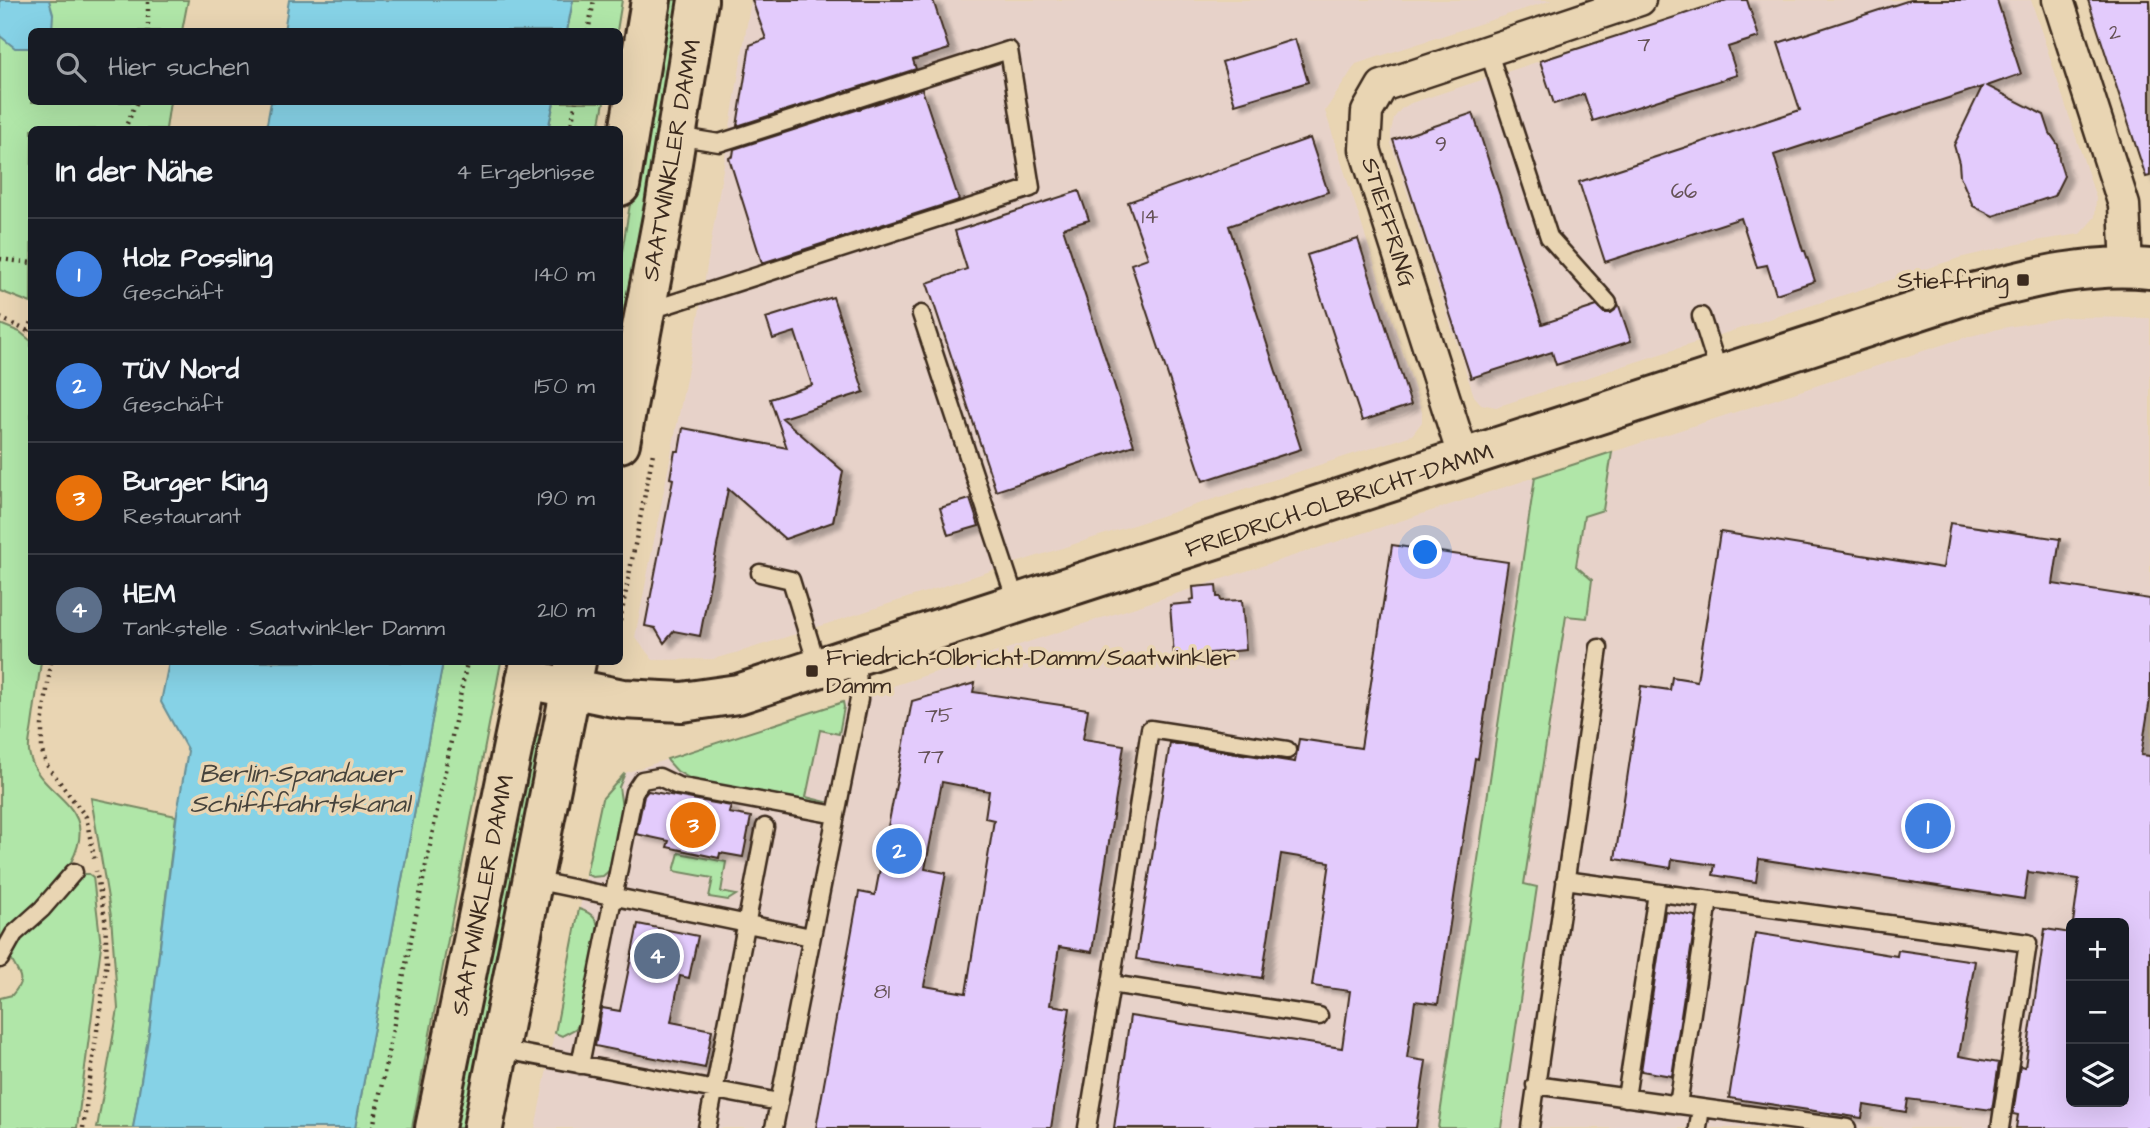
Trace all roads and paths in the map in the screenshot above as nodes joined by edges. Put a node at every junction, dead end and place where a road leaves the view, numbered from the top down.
1 (148, 0) edge
2 (594, 0) edge
3 (651, 0) edge
4 (698, 0) edge
5 (1640, 0) edge
6 (2058, 0) edge
7 (148, 28) edge
8 (590, 28) edge
9 (1488, 50) junction
10 (135, 105) edge
11 (575, 105) edge
12 (126, 126) edge
13 (571, 126) edge
14 (676, 136) junction
15 (623, 168) edge
16 (0, 259) edge
17 (28, 262) edge
18 (2138, 268) edge
19 (1608, 303) dead end
20 (645, 312) junction
21 (921, 314) dead end
22 (1700, 316) dead end
23 (0, 318) edge
24 (28, 331) edge
25 (1720, 376) junction
26 (623, 427) edge
27 (1464, 459) junction
28 (760, 573) dead end
29 (1017, 604) junction
30 (1599, 648) dead end
31 (856, 657) junction
32 (51, 665) edge
33 (466, 665) edge
34 (818, 668) junction
35 (528, 670) edge
36 (573, 675) edge
37 (1287, 750) dead end
38 (836, 815) junction
39 (765, 827) dead end
40 (74, 872) dead end
41 (533, 880) junction
42 (1565, 880) junction
43 (1657, 893) junction
44 (612, 897) junction
45 (1709, 900) junction
46 (747, 924) junction
47 (811, 937) junction
48 (0, 960) edge
49 (1111, 984) junction
50 (1319, 1016) dead end
51 (499, 1049) junction
52 (580, 1065) junction
53 (1535, 1086) junction
54 (715, 1090) junction
55 (1626, 1098) junction
56 (779, 1102) junction
57 (1678, 1105) junction
58 (1701, 1108) junction
59 (1740, 1121) edge
60 (1785, 1124) edge
61 (83, 1128) edge
62 (373, 1128) edge
63 (435, 1128) edge
64 (483, 1128) edge
65 (707, 1128) edge
66 (774, 1128) edge
67 (1087, 1128) edge
68 (1530, 1128) edge
69 (1698, 1128) edge
70 (1847, 1128) edge
71 (2000, 1128) edge

1 - 7 path
2 - 8 path
3 - 15 street, SAATWINKLER DAMM
4 - 14 street, SAATWINKLER DAMM
5 - 9 street, STIEFFRING
6 - 18 street
9 - 19 lane
9 - 27 street, STIEFFRING
10 - 12 path
11 - 13 path
14 - 20 street, SAATWINKLER DAMM
14 - 20 lane
16 - 17 path
18 - 25 street, FRIEDRICH-OLBRICHT-DAMM
20 - 26 street, SAATWINKLER DAMM
21 - 29 lane
22 - 25 lane
23 - 24 path
25 - 27 street, FRIEDRICH-OLBRICHT-DAMM
27 - 29 street, FRIEDRICH-OLBRICHT-DAMM
28 - 34 lane
29 - 31 street, FRIEDRICH-OLBRICHT-DAMM
30 - 42 lane
31 - 34 street, FRIEDRICH-OLBRICHT-DAMM
31 - 38 lane
32 - 61 path
33 - 62 path
34 - 36 street, FRIEDRICH-OLBRICHT-DAMM
35 - 36 street, FRIEDRICH-OLBRICHT-DAMM
35 - 63 street, SAATWINKLER DAMM
36 - 41 street, SAATWINKLER DAMM
37 - 49 lane
38 - 44 lane
38 - 47 lane
39 - 46 lane
40 - 48 lane
41 - 44 lane
41 - 51 street, SAATWINKLER DAMM
42 - 43 lane
42 - 53 lane
43 - 45 lane
43 - 55 lane
44 - 46 lane
44 - 52 lane
45 - 57 lane
45 - 71 lane
46 - 47 lane
46 - 54 lane
47 - 56 lane
49 - 50 lane
49 - 67 lane
51 - 52 lane
51 - 64 street, SAATWINKLER DAMM
52 - 54 lane
53 - 55 lane
53 - 68 lane
54 - 56 lane
54 - 65 lane
55 - 57 lane
56 - 66 lane
57 - 58 lane
58 - 59 lane
58 - 69 lane
59 - 60 lane
60 - 70 lane

